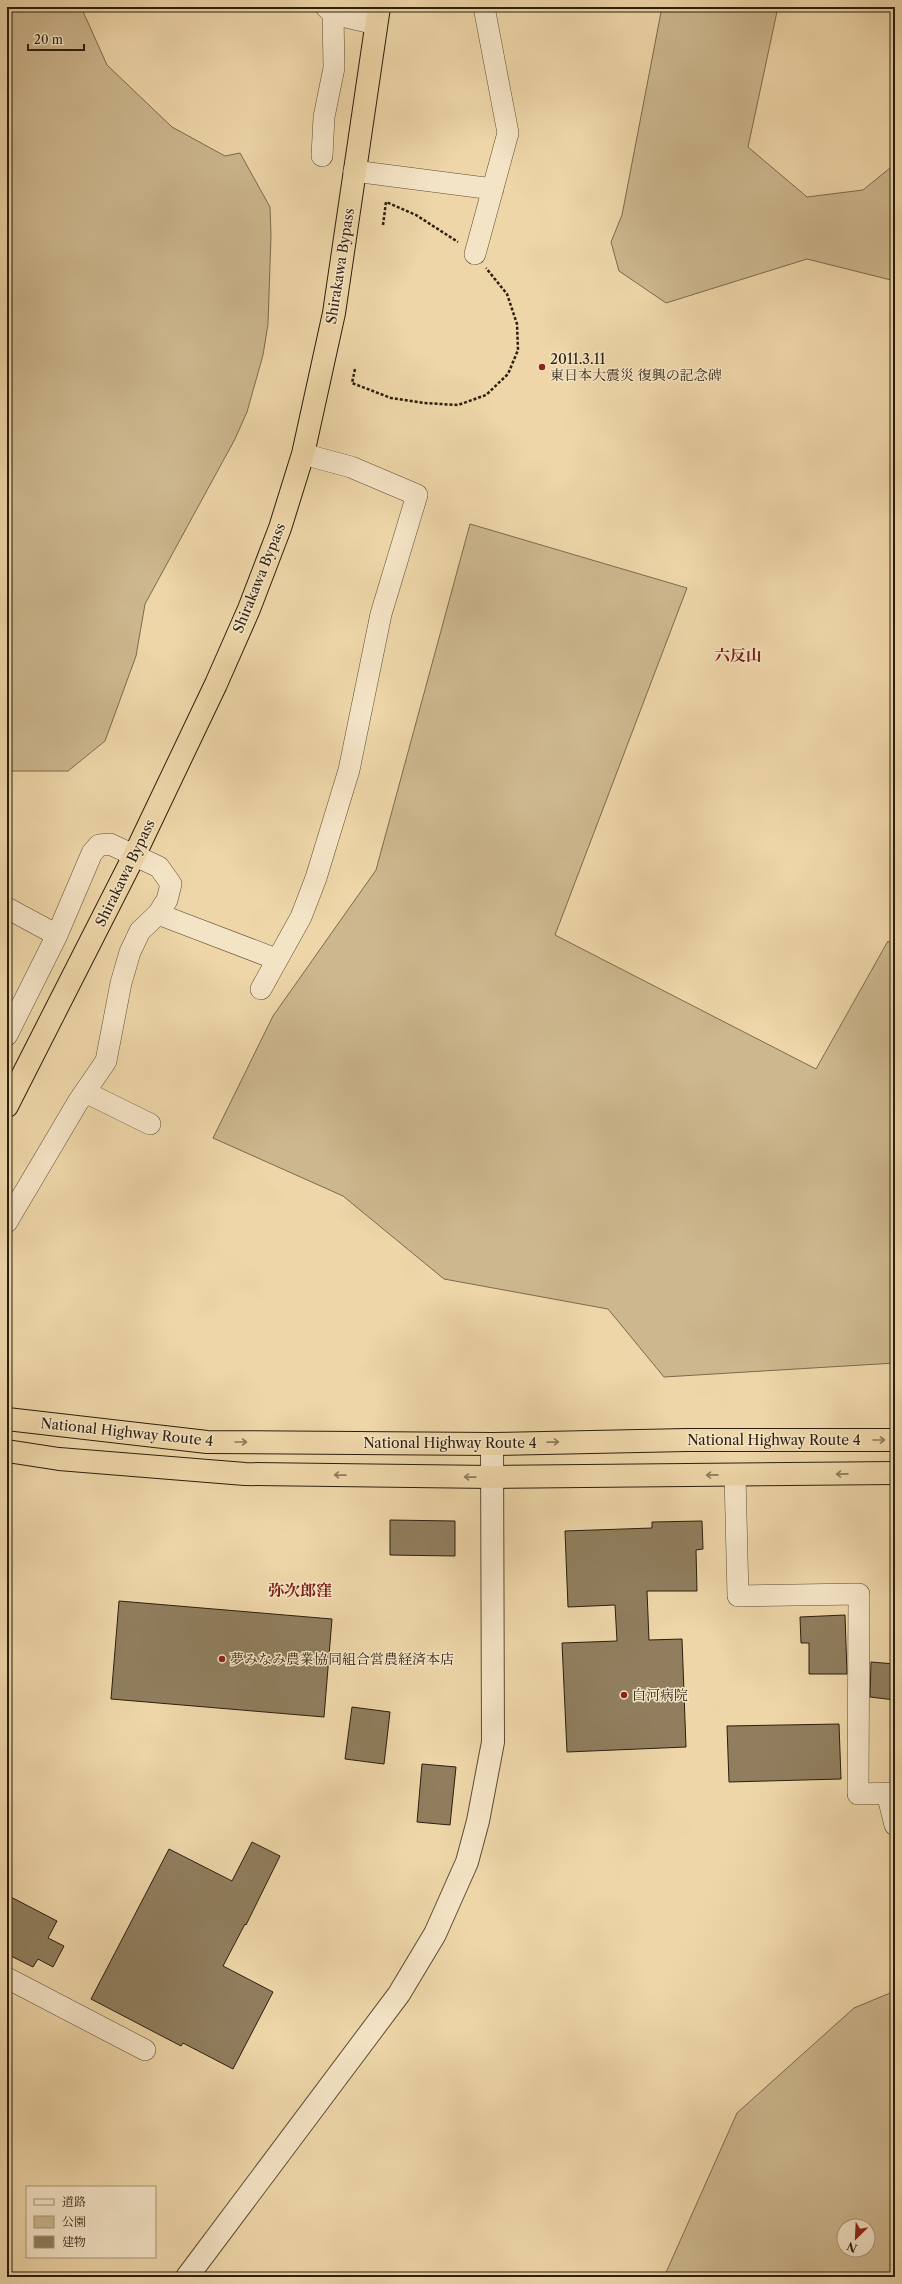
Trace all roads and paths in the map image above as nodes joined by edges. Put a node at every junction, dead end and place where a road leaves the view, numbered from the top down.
1 (484, 7) edge
2 (330, 10) edge
3 (377, 15) edge
4 (322, 156) dead end
5 (354, 171) junction
6 (493, 189) junction
7 (383, 225) dead end
8 (475, 254) junction
9 (355, 369) dead end
10 (303, 454) junction
11 (135, 854) junction
12 (7, 908) edge
13 (158, 914) junction
14 (57, 936) junction
15 (276, 959) junction
16 (261, 989) dead end
17 (7, 1035) edge
18 (85, 1092) junction
19 (7, 1106) edge
20 (150, 1124) dead end
21 (7, 1222) edge
22 (7, 1419) edge
23 (895, 1440) edge
24 (492, 1444) junction
25 (7, 1451) edge
26 (895, 1473) edge
27 (735, 1475) junction
28 (492, 1477) junction
29 (891, 1793) edge
30 (895, 1826) edge
31 (7, 1978) edge
32 (145, 2050) dead end
33 (187, 2277) edge

1 - 6 street
2 - 3 street
2 - 4 street
3 - 5 highway, Shirakawa Bypass
5 - 6 street
5 - 10 highway, Shirakawa Bypass
6 - 8 street
7 - 8 path
8 - 9 path
10 - 11 highway, Shirakawa Bypass
10 - 15 street
11 - 13 street
11 - 14 street
11 - 19 highway, Shirakawa Bypass
12 - 14 street
13 - 15 street
13 - 18 street
14 - 17 street
15 - 16 street
18 - 20 street
18 - 21 street
22 -> 24 highway, National Highway Route 4
24 -> 23 highway, National Highway Route 4
24 - 28 street
28 -> 25 highway
26 -> 27 highway
27 -> 28 highway
27 - 29 street
28 - 33 street
29 - 30 street
31 - 32 street

